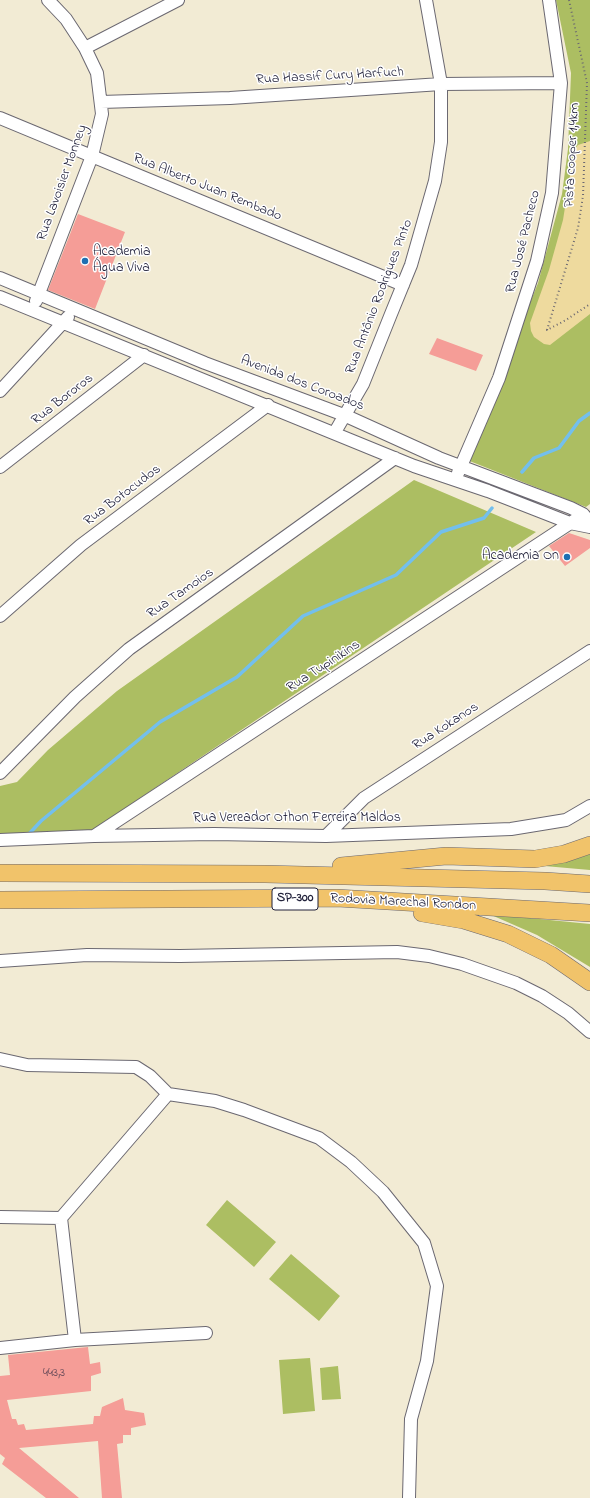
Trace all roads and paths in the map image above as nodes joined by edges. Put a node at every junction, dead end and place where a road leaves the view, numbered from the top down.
1 (48, 0) edge
2 (178, 0) edge
3 (426, 0) edge
4 (549, 0) edge
5 (569, 0) edge
6 (85, 48) junction
7 (561, 83) junction
8 (441, 84) junction
9 (101, 102) junction
10 (0, 118) edge
11 (92, 156) junction
12 (0, 278) edge
13 (403, 284) junction
14 (38, 294) junction
15 (0, 297) edge
16 (590, 304) edge
17 (73, 308) junction
18 (32, 310) junction
19 (65, 323) junction
20 (144, 355) junction
21 (0, 391) edge
22 (268, 405) junction
23 (344, 415) junction
24 (335, 432) junction
25 (395, 458) junction
26 (461, 466) junction
27 (0, 467) edge
28 (455, 480) junction
29 (588, 515) edge
30 (570, 523) junction
31 (590, 528) edge
32 (0, 616) edge
33 (590, 651) edge
34 (0, 773) edge
35 (590, 806) edge
36 (94, 836) junction
37 (326, 836) junction
38 (0, 840) edge
39 (590, 845) edge
40 (0, 873) edge
41 (265, 874) junction
42 (590, 884) edge
43 (337, 898) junction
44 (0, 900) edge
45 (590, 913) edge
46 (0, 961) edge
47 (590, 982) edge
48 (590, 1032) edge
49 (0, 1059) edge
50 (168, 1094) junction
51 (0, 1217) edge
52 (61, 1218) junction
53 (206, 1334) dead end
54 (75, 1340) junction
55 (0, 1348) edge
56 (409, 1498) edge

1 - 6 street, Rua Lavoisier Monney
2 - 6 street
3 - 8 street, Rua Antônio Rodrigues Pinto
4 - 7 street, Rua José Pacheco
5 - 16 path, Pista cooper 1,4km
6 - 9 street, Rua Lavoisier Monney
7 - 8 street, Rua Hassif Cury Harfuch
7 - 26 street, Rua José Pacheco
8 - 9 street, Rua Hassif Cury Harfuch
8 - 13 street, Rua Antônio Rodrigues Pinto
9 - 11 street, Rua Lavoisier Monney
10 - 11 street, Rua Alberto Juan Rembado
11 - 13 street, Rua Alberto Juan Rembado
11 - 14 street, Rua Lavoisier Monney
12 - 14 street, Avenida dos Coroados
13 - 23 street, Rua Antônio Rodrigues Pinto
14 - 17 street, Avenida dos Coroados
14 - 18 street, Rua Lavoisier Monney
15 - 18 street
17 - 19 street
17 - 23 street, Avenida dos Coroados
18 - 19 street
19 - 20 street
19 - 21 street
20 - 22 street
20 - 27 street, Rua Bororos
22 - 24 street
22 - 32 street, Rua Botocudos
23 - 24 street, Rua Antônio Rodrigues Pinto
23 - 26 street, Avenida dos Coroados
24 - 25 street
25 - 28 street
25 - 34 street, Rua Tamoios
26 - 28 street, Rua José Pacheco
26 - 29 street, Avenida dos Coroados
28 - 30 street
29 - 30 street, Rua Tupinikins
30 - 31 street
30 - 36 street, Rua Tupinikins
33 - 37 street, Rua Kokanos
35 - 37 street, Rua Vereador Othon Ferreira Maldos
36 - 37 street, Rua Vereador Othon Ferreira Maldos
36 - 38 street, Rua Vereador Othon Ferreira Maldos
39 - 41 highway
40 - 41 highway, Rodovia Marechal Rondon / SP-300
41 - 42 highway, Rodovia Marechal Rondon / SP-300
43 - 44 highway, Rodovia Marechal Rondon / SP-300
43 - 45 highway, Rodovia Marechal Rondon / SP-300
43 - 47 highway
46 - 48 street
49 - 50 street
50 - 52 street
50 - 56 street
51 - 52 street
52 - 54 street
53 - 54 street
54 - 55 street

